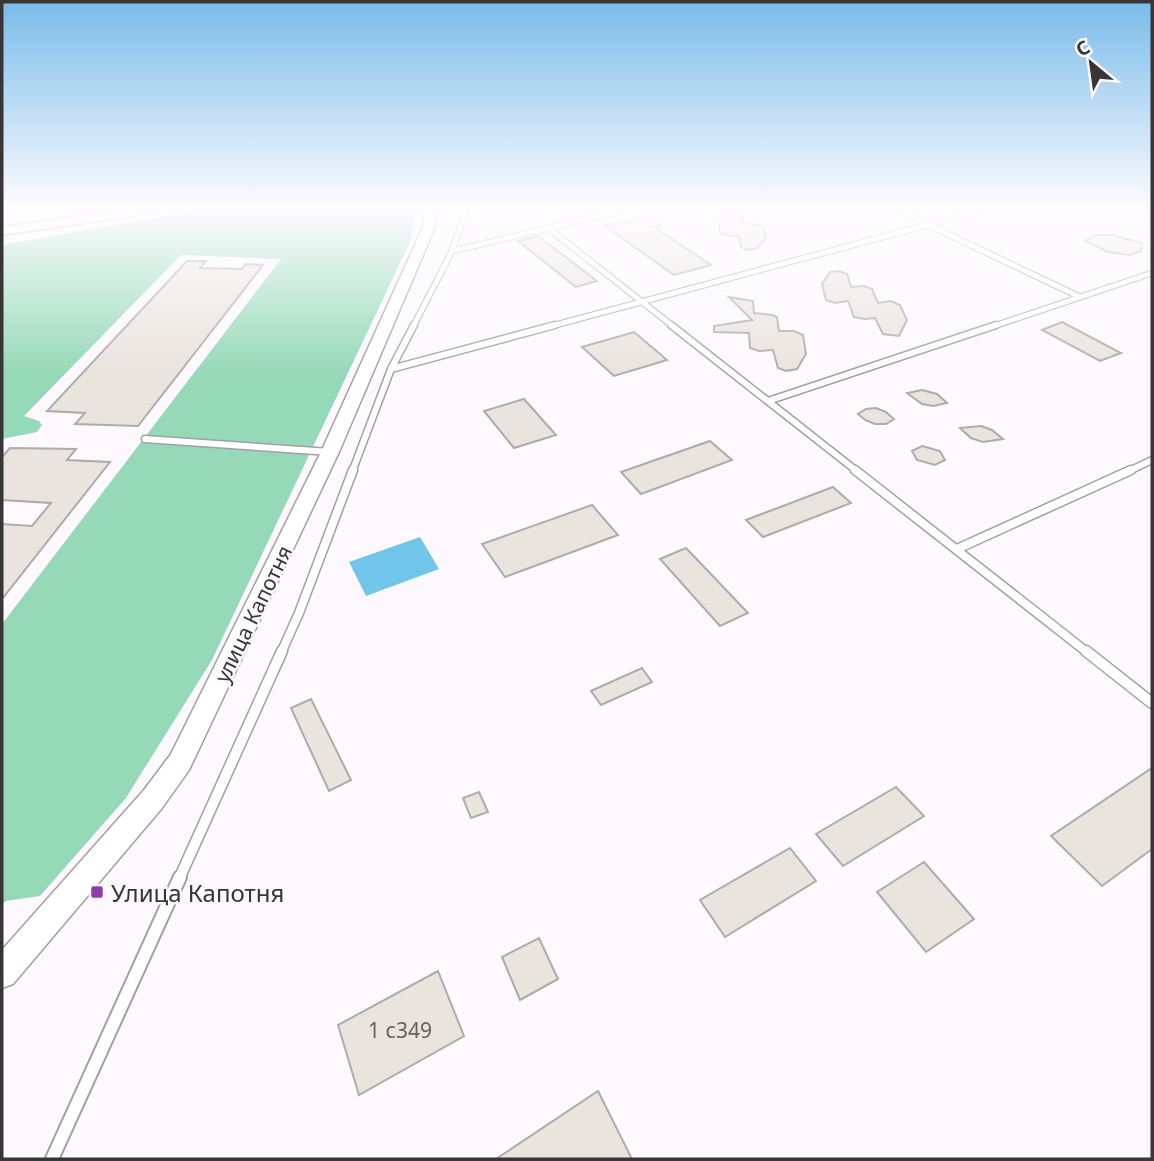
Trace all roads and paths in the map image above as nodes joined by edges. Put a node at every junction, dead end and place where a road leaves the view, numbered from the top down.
1 (413, 264) edge
2 (445, 264) edge
3 (594, 264) edge
4 (782, 264) edge
5 (1009, 264) edge
6 (1152, 273) edge
7 (1080, 298) junction
8 (642, 302) junction
9 (391, 369) junction
10 (768, 401) junction
11 (145, 439) dead end
12 (330, 452) junction
13 (1152, 460) edge
14 (957, 549) junction
15 (1152, 703) edge
16 (2, 973) edge
17 (52, 1159) edge

1 - 12 main road, улица Капотня
2 - 9 lane
3 - 8 lane
4 - 8 lane
5 - 7 lane
6 - 7 lane
7 - 10 lane
8 - 9 lane
8 - 10 lane
9 - 17 lane
10 - 14 lane
11 - 12 lane
12 - 16 main road, улица Капотня
13 - 14 lane
14 - 15 lane

